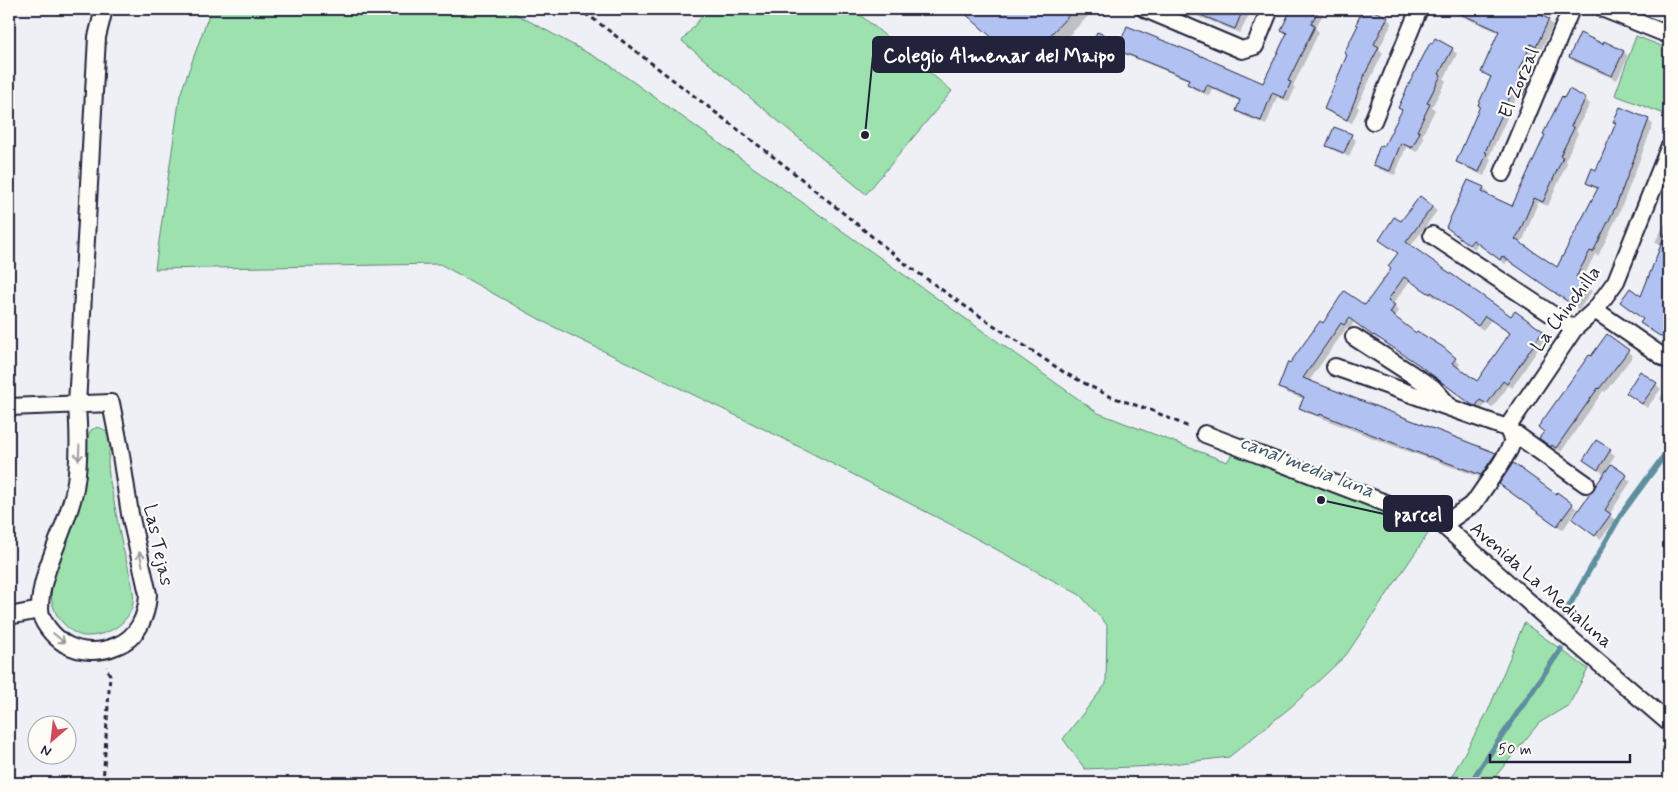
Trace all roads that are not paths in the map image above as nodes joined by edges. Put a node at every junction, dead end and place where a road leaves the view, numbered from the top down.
1 (104, 9) edge
2 (1145, 9) edge
3 (1270, 9) edge
4 (1419, 9) edge
5 (1571, 9) edge
6 (1604, 9) edge
7 (1669, 35) edge
8 (1373, 120) dead end
9 (1669, 148) edge
10 (1503, 173) dead end
11 (1432, 236) dead end
12 (1595, 310) junction
13 (1574, 329) junction
14 (1354, 337) dead end
15 (1669, 361) edge
16 (1335, 366) dead end
17 (77, 405) junction
18 (9, 407) edge
19 (1450, 408) junction
20 (1507, 428) junction
21 (1205, 434) road end
22 (1586, 484) dead end
23 (1443, 525) junction
24 (40, 610) junction
25 (9, 616) edge
26 (1669, 722) edge

1 - 17 street
2 - 3 street
4 - 8 street
5 - 10 street, El Zorzal
6 - 7 street
9 - 12 street, La Chinchilla
11 - 13 street
12 - 13 street, La Chinchilla
12 - 15 street
13 - 20 street, La Chinchilla
14 - 19 street
16 - 19 street
17 - 18 street
17 -> 24 street
24 -> 17 street, Las Tejas
19 - 20 street
20 - 22 street
20 - 23 street
21 - 23 street, Avenida La Medialuna
23 - 26 street, Avenida La Medialuna
24 - 25 street

